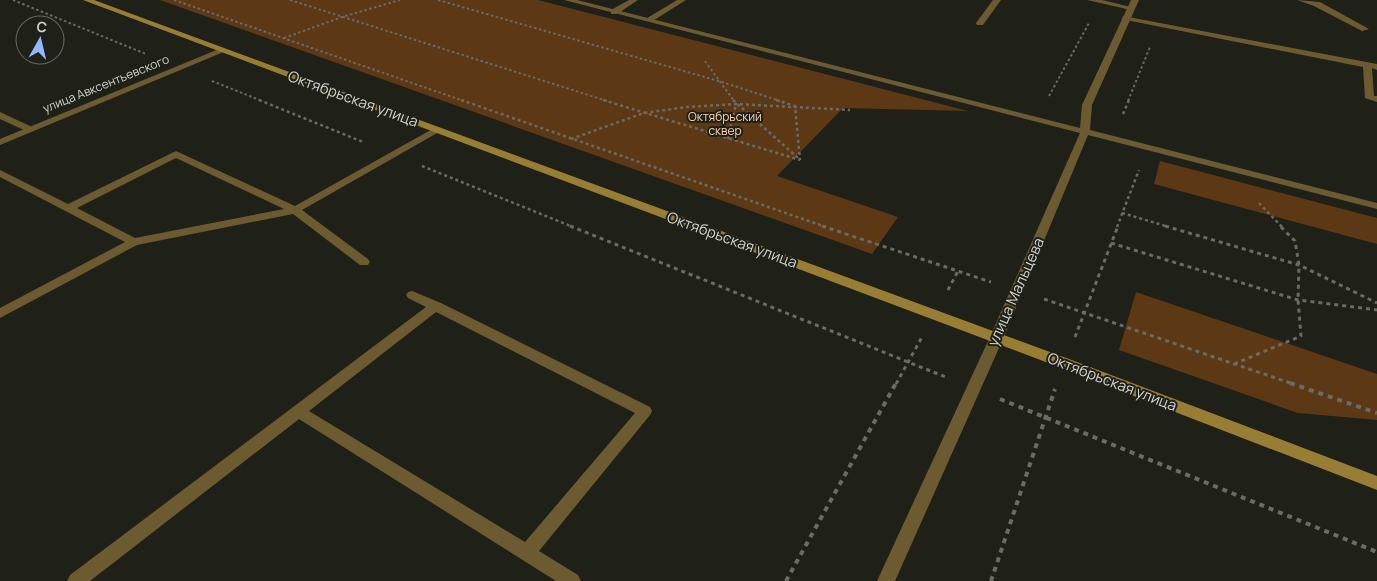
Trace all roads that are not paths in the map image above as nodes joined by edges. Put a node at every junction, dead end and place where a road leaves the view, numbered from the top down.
1 (87, 0) edge
2 (568, 0) edge
3 (634, 0) edge
4 (682, 0) edge
5 (997, 0) edge
6 (1091, 0) edge
7 (1301, 0) edge
8 (1133, 4) edge
9 (614, 12) junction
10 (1126, 18) junction
11 (648, 20) junction
12 (980, 23) dead end
13 (1365, 29) dead end
14 (222, 51) junction
15 (1367, 65) junction
16 (1377, 67) edge
17 (1377, 99) edge
18 (0, 115) edge
19 (29, 130) junction
20 (436, 130) junction
21 (1085, 131) junction
22 (0, 142) edge
23 (0, 173) edge
24 (1377, 206) edge
25 (68, 208) junction
26 (295, 210) junction
27 (134, 242) junction
28 (364, 262) dead end
29 (412, 295) dead end
30 (436, 306) junction
31 (0, 314) edge
32 (996, 339) junction
33 (298, 411) junction
34 (1377, 483) edge
35 (527, 553) junction
36 (76, 581) edge
37 (572, 581) edge
38 (886, 581) edge

1 - 14 main road, Октябрьская улица
2 - 9 street
3 - 9 street
4 - 11 street
5 - 12 street
6 - 8 street
7 - 13 street
8 - 10 street, улица Мальцева
9 - 11 street
10 - 15 street
10 - 21 street, улица Мальцева
11 - 21 street
14 - 19 street, улица Авксентьевского
14 - 20 main road, Октябрьская улица
15 - 16 street
15 - 17 street
18 - 19 street
19 - 22 street, улица Авксентьевского
20 - 26 street
20 - 32 main road, Октябрьская улица
21 - 24 street
21 - 32 street, улица Мальцева
23 - 25 street
25 - 26 street
25 - 27 street
26 - 27 street
26 - 28 street
27 - 31 street
29 - 30 street
30 - 33 street
30 - 35 street
32 - 34 main road, Октябрьская улица
32 - 38 street, улица Мальцева
33 - 35 street
33 - 36 street
35 - 37 street

